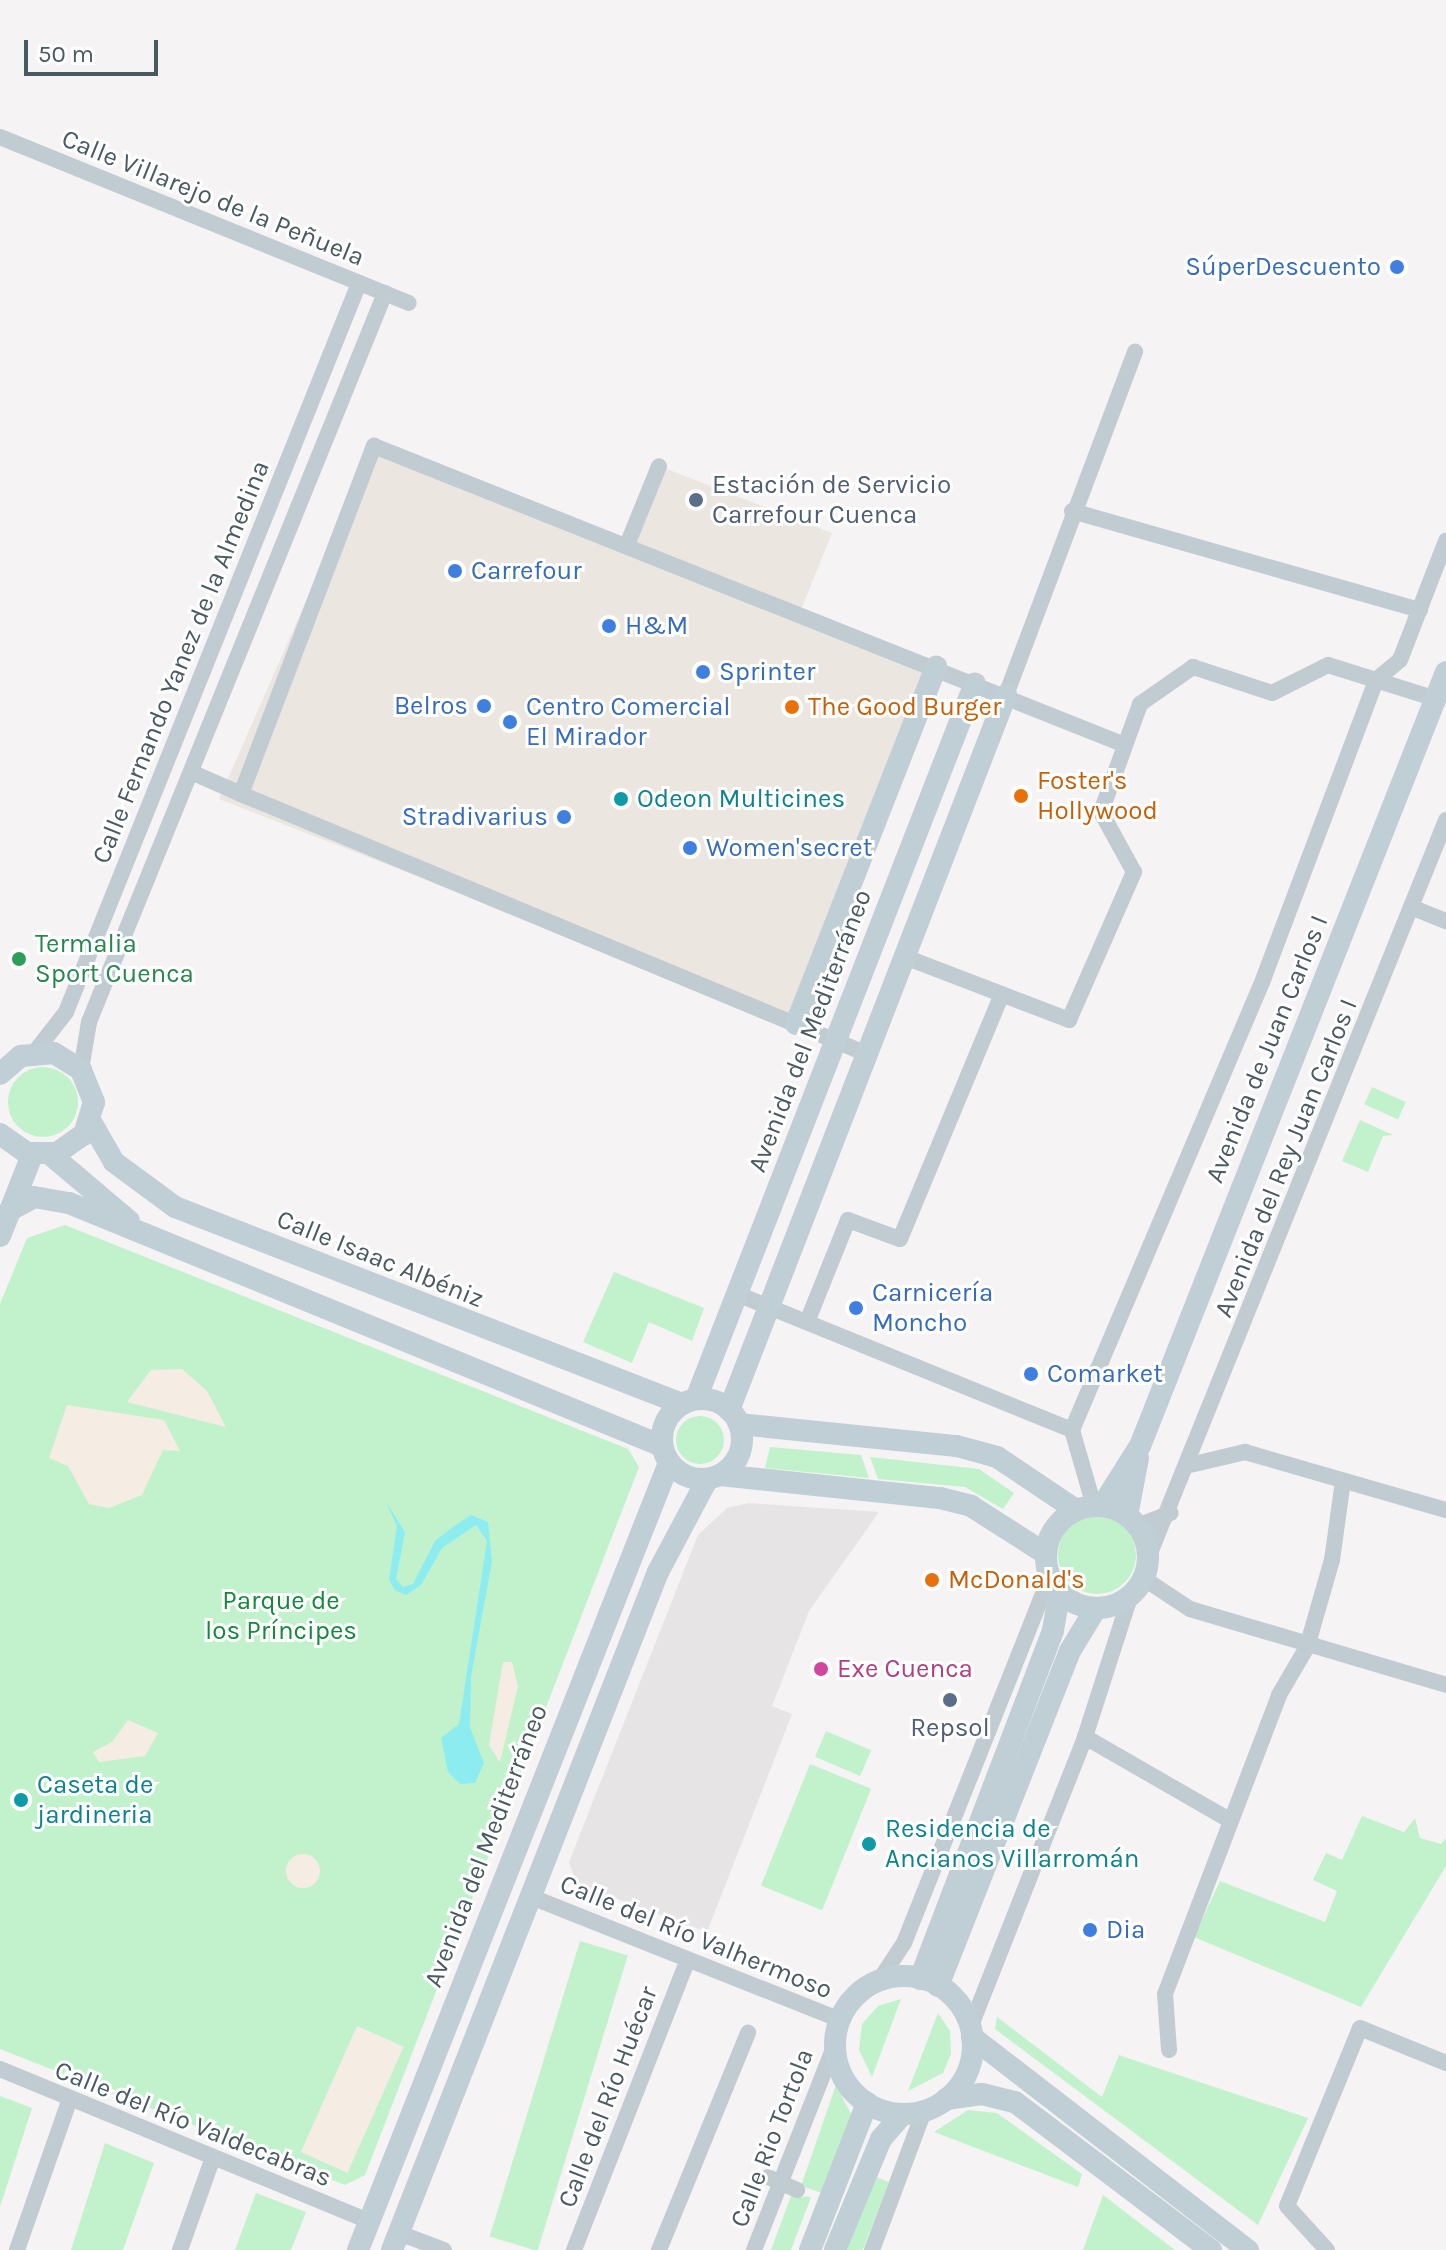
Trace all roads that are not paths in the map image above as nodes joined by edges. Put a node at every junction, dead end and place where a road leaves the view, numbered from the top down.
1 (0, 137) edge
2 (359, 283) junction
3 (385, 293) junction
4 (409, 303) dead end
5 (1135, 351) dead end
6 (659, 466) dead end
7 (1072, 511) junction
8 (1446, 541) edge
9 (627, 545) junction
10 (1420, 610) junction
11 (936, 666) junction
12 (1446, 672) edge
13 (1376, 680) junction
14 (975, 683) junction
15 (1006, 695) junction
16 (1436, 699) junction
17 (1125, 745) junction
18 (191, 772) junction
19 (241, 794) junction
20 (1446, 820) edge
21 (1411, 907) junction
22 (1446, 921) edge
23 (905, 957) junction
24 (1002, 994) junction
25 (796, 1024) junction
26 (838, 1042) junction
27 (34, 1053) junction
28 (867, 1054) junction
29 (81, 1070) junction
30 (0, 1074) edge
31 (91, 1122) junction
32 (1, 1138) edge
33 (42, 1155) junction
34 (10, 1210) junction
35 (143, 1232) junction
36 (0, 1236) edge
37 (737, 1294) junction
38 (770, 1307) junction
39 (807, 1322) junction
40 (689, 1402) junction
41 (734, 1417) junction
42 (1072, 1430) junction
43 (1140, 1446) junction
44 (665, 1454) junction
45 (1190, 1465) junction
46 (713, 1478) junction
47 (1343, 1481) junction
48 (1090, 1507) junction
49 (1446, 1510) edge
50 (1171, 1513) junction
51 (1132, 1521) junction
52 (1046, 1554) junction
53 (1141, 1577) junction
54 (1055, 1584) junction
55 (1096, 1608) junction
56 (1307, 1647) junction
57 (1446, 1685) edge
58 (1085, 1737) junction
59 (1231, 1821) junction
60 (534, 1898) junction
61 (687, 1961) junction
62 (879, 1981) junction
63 (929, 1982) junction
64 (840, 2020) junction
65 (971, 2032) junction
66 (748, 2033) dead end
67 (835, 2044) junction
68 (1169, 2050) dead end
69 (1446, 2063) edge
70 (0, 2069) edge
71 (70, 2099) junction
72 (946, 2099) junction
73 (867, 2103) junction
74 (914, 2113) junction
75 (212, 2160) junction
76 (774, 2180) junction
77 (797, 2190) dead end
78 (369, 2221) junction
79 (395, 2241) edge
80 (17, 2250) edge
81 (180, 2250) edge
82 (358, 2250) edge
83 (444, 2250) edge
84 (574, 2250) edge
85 (659, 2250) edge
86 (754, 2250) edge
87 (810, 2250) edge
88 (835, 2250) edge
89 (872, 2250) edge
90 (1211, 2250) edge
91 (1248, 2250) edge
92 (1327, 2250) edge

1 - 2 street, Calle Villarejo de la Peñuela
2 - 3 street, Calle Villarejo de la Peñuela
2 - 27 street, Calle Fernando Yanez de la Almedina
3 - 4 street, Calle Villarejo de la Peñuela
3 - 18 street, Calle Fernando Yanez de la Almedina
5 - 7 street
6 - 9 street
7 - 10 street
7 - 15 street
8 - 10 street
9 - 11 street
9 - 19 street
10 - 13 street
11 - 14 street
11 - 25 street, Avenida del Mediterráneo
12 - 16 street, Avenida de Juan Carlos I
13 - 16 street
13 - 17 street
13 - 42 street
14 - 15 street
14 - 26 street, Avenida del Mediterráneo
15 - 17 street
15 - 23 street
16 - 43 street, Avenida de Juan Carlos I
17 - 24 street
18 - 19 street
18 - 29 street, Calle Fernando Yanez de la Almedina
19 - 25 street
20 - 21 street, Avenida del Rey Juan Carlos I
21 - 22 street
21 - 45 street, Avenida del Rey Juan Carlos I
23 - 24 street
23 - 28 street
24 - 39 street
25 - 26 street
26 - 28 street
26 - 37 street, Avenida del Mediterráneo
27 - 29 street
27 - 30 street
28 - 38 street
29 - 31 street
31 - 33 street
31 - 40 street, Calle Isaac Albéniz
32 - 33 street
33 - 34 street
33 - 35 street
34 - 35 street
34 - 36 street
35 - 44 street
37 - 38 street
37 - 40 street, Avenida del Mediterráneo
38 - 39 street
38 - 41 street
39 - 42 street
40 - 41 street
40 - 44 street
41 - 46 street
41 - 48 street
42 - 48 street
43 - 48 street
43 - 51 street
44 - 46 street
44 - 78 street, Avenida del Mediterráneo
45 - 47 street
45 - 50 street, Avenida del Rey Juan Carlos I
46 - 52 street
46 - 60 street
47 - 49 street
47 - 56 street
48 - 51 street
48 - 52 street
50 - 51 street
50 - 53 street, Avenida del Rey Juan Carlos I
51 - 53 street
52 - 54 street
53 - 55 street
53 - 56 street
53 - 58 street, Avenida del Rey Juan Carlos I
54 - 55 street
54 - 62 street
54 - 63 street
55 - 63 street
56 - 57 street
56 - 59 street
58 - 59 street
58 - 65 street, Avenida del Rey Juan Carlos I
59 - 68 street
60 - 61 street, Calle del Río Valhermoso
60 - 79 street
61 - 64 street, Calle del Río Valhermoso
61 - 84 street, Calle del Río Huécar
62 - 63 street
62 - 64 street
63 - 65 street
64 - 67 street
65 - 72 street
65 - 91 street
66 - 85 street
67 - 73 street
67 - 76 street, Calle Rio Tortola
69 - 92 street
70 - 71 street, Calle del Río Valdecabras
71 - 75 street, Calle del Río Valdecabras
71 - 80 street
72 - 74 street
72 - 90 street
73 - 74 street
73 - 87 street
74 - 88 street
74 - 89 street
75 - 78 street, Calle del Río Valdecabras
75 - 81 street
76 - 77 street
76 - 86 street, Calle Rio Tortola
78 - 82 street, Avenida del Mediterráneo
79 - 83 street

